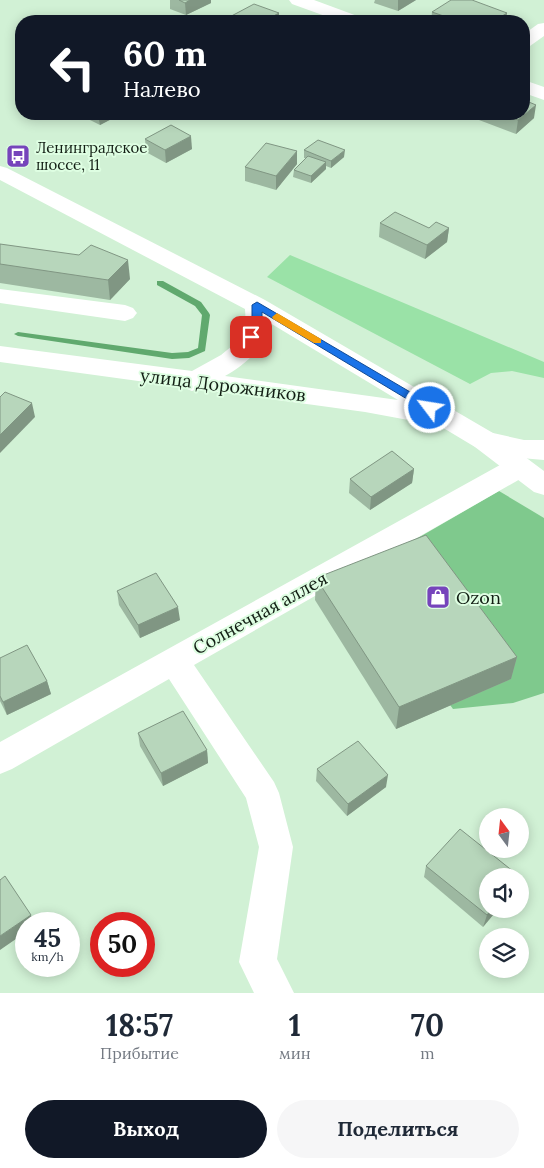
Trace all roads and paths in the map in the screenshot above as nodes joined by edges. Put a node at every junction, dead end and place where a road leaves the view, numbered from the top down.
1 (298, 0) edge
2 (338, 15) edge
3 (544, 28) edge
4 (530, 38) edge
5 (530, 88) edge
6 (544, 94) edge
7 (0, 172) edge
8 (2, 300) edge
9 (257, 305) junction
10 (125, 313) dead end
11 (0, 354) edge
12 (192, 382) junction
13 (446, 418) junction
14 (484, 440) junction
15 (544, 450) edge
16 (519, 467) junction
17 (544, 485) edge
18 (174, 661) junction
19 (0, 759) edge
20 (275, 993) edge

1 - 2 main road
3 - 4 main road
5 - 6 main road
7 - 9 main road
8 - 10 main road
9 - 12 main road
9 - 13 main road
11 - 12 main road, улица Дорожников
12 - 13 main road, улица Дорожников
13 - 14 main road
14 - 15 main road
14 - 16 main road
16 - 17 main road
16 - 18 main road, Солнечная аллея
18 - 19 main road, Солнечная аллея
18 - 20 main road

